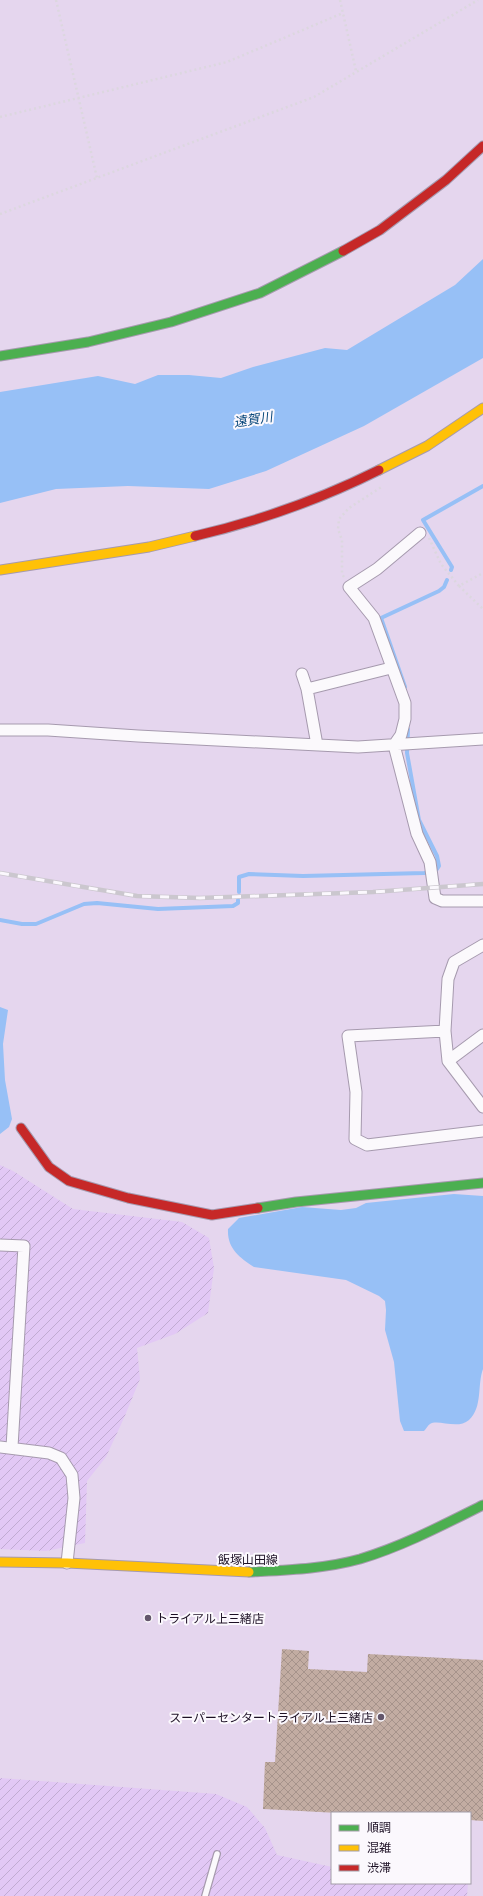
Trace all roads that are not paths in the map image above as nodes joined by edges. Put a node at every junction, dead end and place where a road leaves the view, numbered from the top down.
1 (483, 146) edge
2 (0, 356) edge
3 (483, 408) edge
4 (420, 533) road end
5 (0, 570) edge
6 (391, 668) junction
7 (302, 674) dead end
8 (307, 689) junction
9 (0, 730) edge
10 (483, 739) edge
11 (316, 745) junction
12 (402, 745) junction
13 (483, 901) edge
14 (483, 945) edge
15 (445, 1031) junction
16 (483, 1035) edge
17 (448, 1061) junction
18 (483, 1108) edge
19 (21, 1128) dead end
20 (483, 1131) edge
21 (483, 1183) edge
22 (0, 1245) edge
23 (0, 1447) edge
24 (12, 1447) junction
25 (481, 1510) edge
26 (0, 1562) edge
27 (67, 1563) junction
28 (217, 1854) dead end
29 (205, 1896) edge

1 - 2 street
3 - 5 street
4 - 6 street
6 - 8 street
6 - 12 street
7 - 8 street
8 - 11 street
9 - 11 street
10 - 12 street
11 - 12 street
12 - 13 street
14 - 15 street
15 - 17 street
15 - 20 street
16 - 17 street
17 - 18 street
19 - 21 street
22 - 24 street
23 - 24 street
24 - 27 street
25 - 27 street, 飯塚山田線
26 - 27 street, 飯塚山田線
28 - 29 lane

